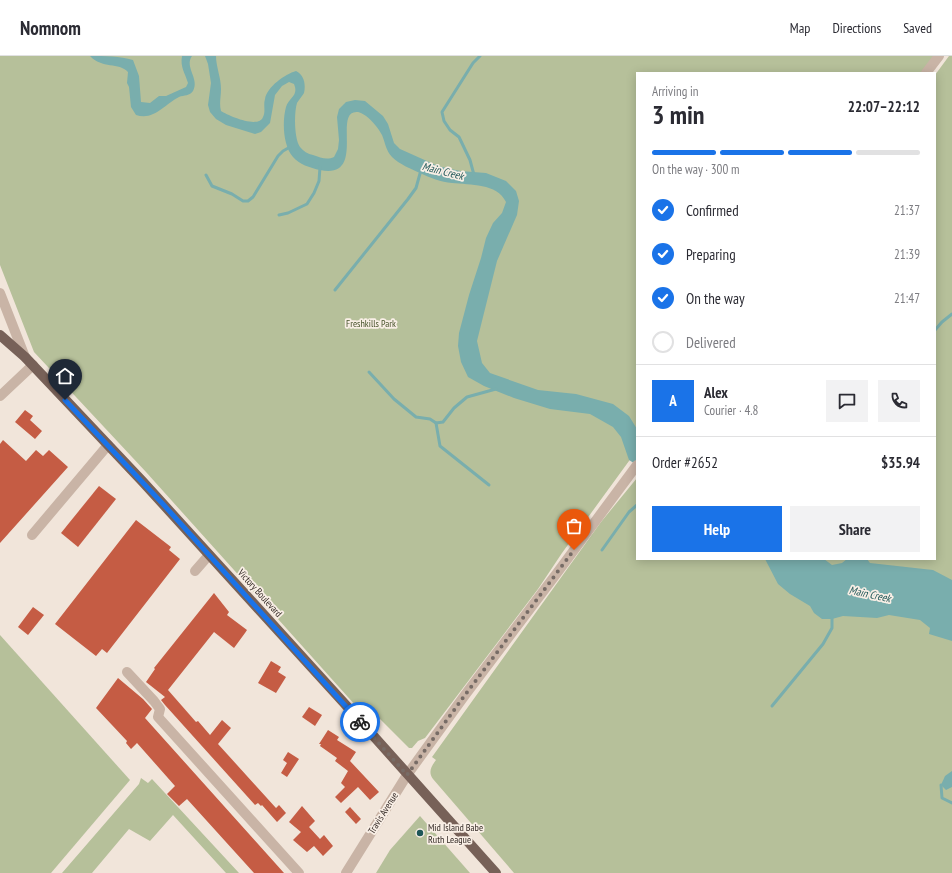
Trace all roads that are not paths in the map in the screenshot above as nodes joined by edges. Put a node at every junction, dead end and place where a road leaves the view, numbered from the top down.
1 (939, 56) edge
2 (927, 72) edge
3 (0, 293) edge
4 (0, 335) edge
5 (25, 357) junction
6 (33, 365) junction
7 (0, 396) edge
8 (108, 445) junction
9 (635, 468) edge
10 (32, 535) dead end
11 (209, 555) junction
12 (195, 571) dead end
13 (127, 672) dead end
14 (407, 775) junction
15 (299, 873) edge
16 (346, 873) edge
17 (496, 873) edge

1 - 2 street
3 - 5 street
4 - 5 main road, Victory Boulevard
5 - 6 main road, Victory Boulevard
6 - 7 street
6 - 8 main road, Victory Boulevard
8 - 10 street
8 - 11 main road, Victory Boulevard
9 - 14 street, Travis Avenue
11 - 12 street
11 - 14 main road, Victory Boulevard
13 - 15 street
14 - 16 street, Travis Avenue
14 - 17 main road, Victory Boulevard

